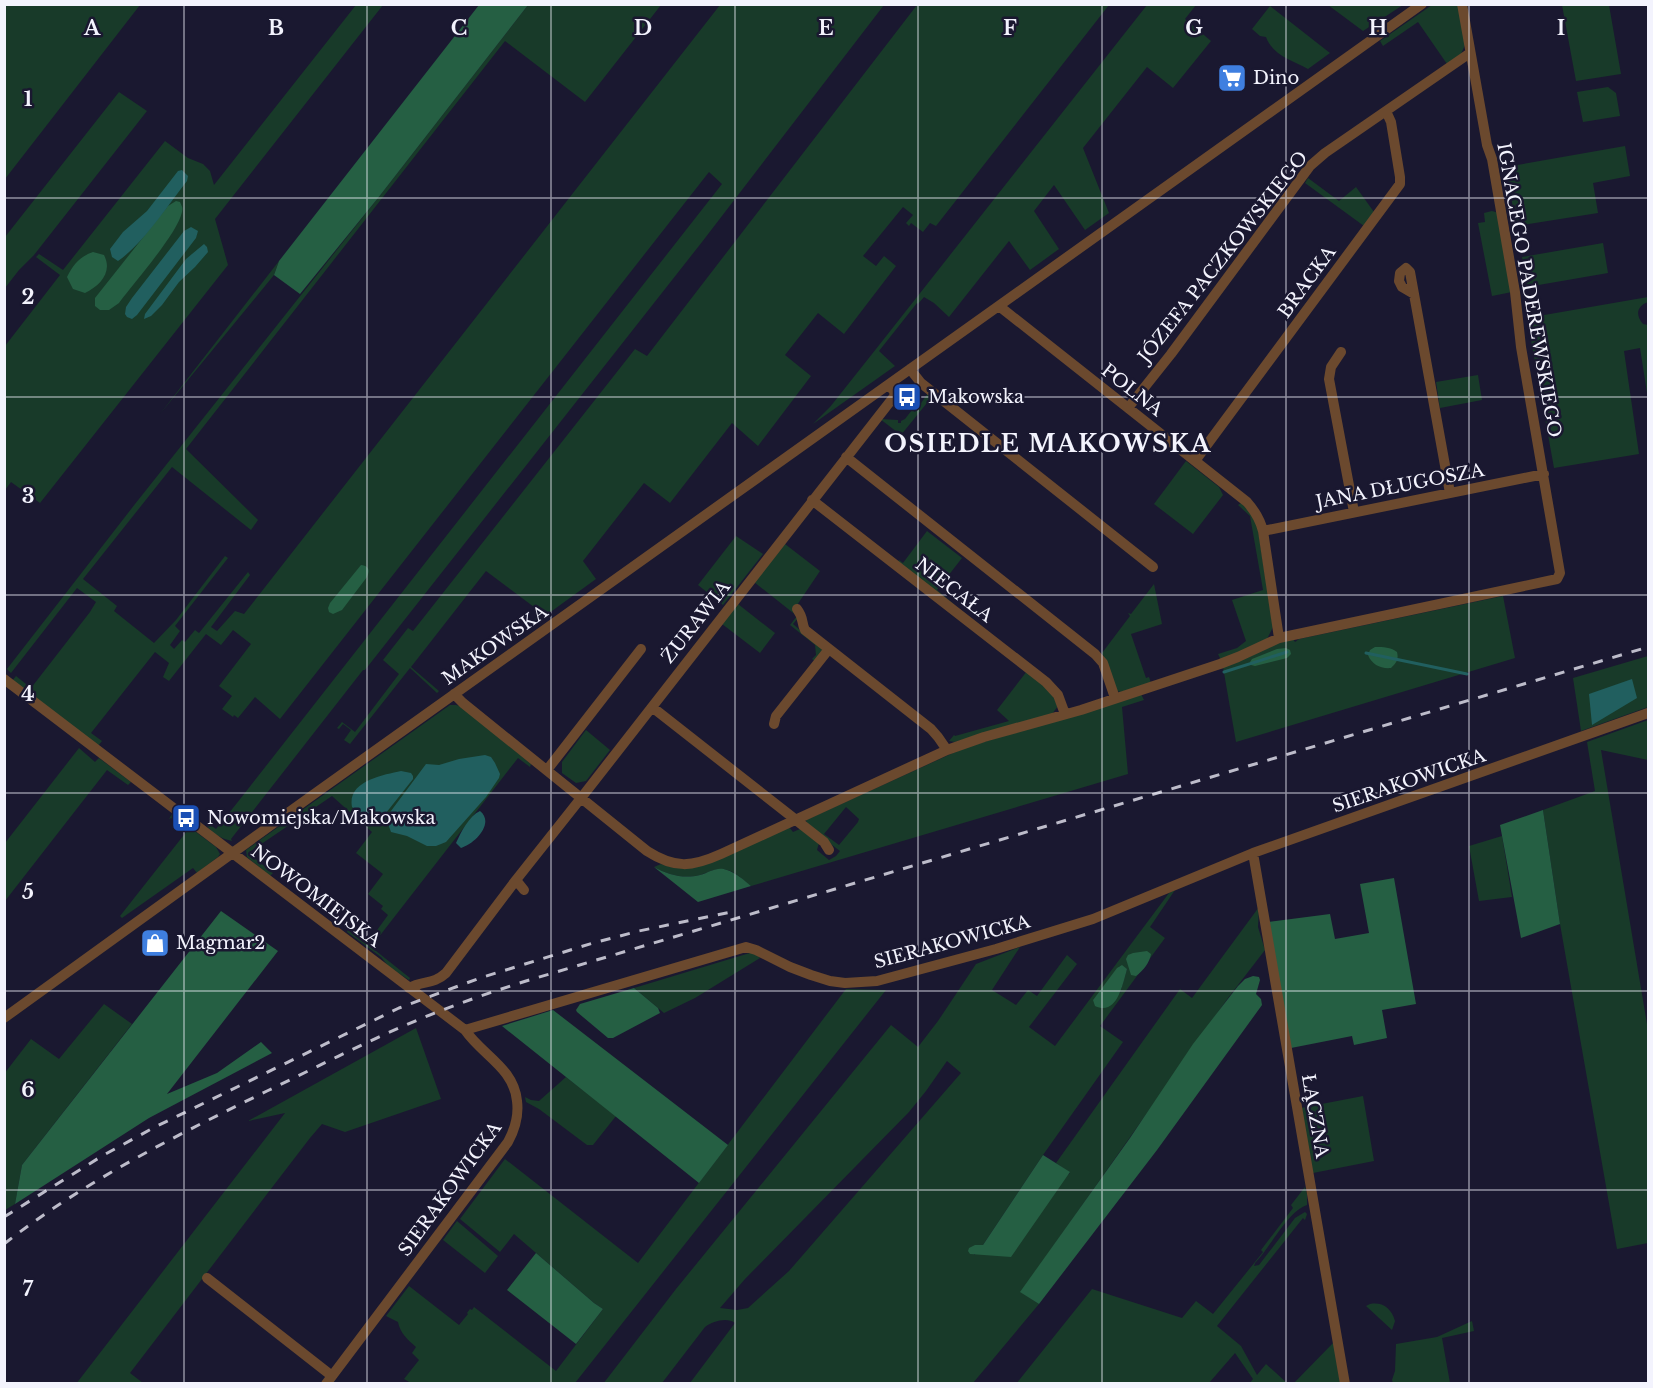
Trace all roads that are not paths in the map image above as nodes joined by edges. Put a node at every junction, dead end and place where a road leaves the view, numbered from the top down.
1 (1422, 4) edge
2 (1462, 4) edge
3 (1470, 53) junction
4 (1386, 111) junction
5 (1414, 294) dead end
6 (999, 306) junction
7 (1341, 352) dead end
8 (910, 369) junction
9 (889, 385) junction
10 (1128, 408) junction
11 (846, 457) junction
12 (1195, 461) junction
13 (1544, 474) junction
14 (1450, 493) junction
15 (812, 500) junction
16 (1354, 512) junction
17 (1263, 531) junction
18 (1153, 567) dead end
19 (798, 609) dead end
20 (1279, 638) junction
21 (641, 649) dead end
22 (829, 649) junction
23 (4, 679) edge
24 (454, 694) junction
25 (1115, 699) junction
26 (652, 707) junction
27 (1648, 713) edge
28 (1065, 714) junction
29 (774, 724) dead end
30 (947, 750) junction
31 (547, 770) junction
32 (581, 798) junction
33 (796, 819) junction
34 (829, 850) dead end
35 (1253, 853) junction
36 (233, 854) junction
37 (516, 880) junction
38 (524, 890) dead end
39 (409, 987) junction
40 (4, 1018) edge
41 (465, 1030) junction
42 (207, 1278) dead end
43 (329, 1380) edge
44 (1345, 1383) edge

1 - 6 street, MAKOWSKA
2 - 3 street, IGNACEGO PADEREWSKIEGO
3 - 4 street, JÓZEFA PACZKOWSKIEGO
3 - 13 street, IGNACEGO PADEREWSKIEGO
4 - 10 street, JÓZEFA PACZKOWSKIEGO
4 - 12 street, BRACKA
5 - 14 street
6 - 8 street, MAKOWSKA
6 - 10 street, POLNA
7 - 16 street
8 - 9 street, MAKOWSKA
8 - 18 street
9 - 11 street, ŻURAWIA
9 - 24 street, MAKOWSKA
10 - 12 street, POLNA
11 - 15 street, ŻURAWIA
11 - 25 street
12 - 17 street, POLNA
13 - 14 street, JANA DŁUGOSZA
13 - 20 street, IGNACEGO PADEREWSKIEGO
14 - 16 street, JANA DŁUGOSZA
15 - 26 street, ŻURAWIA
15 - 28 street, NIECAŁA
16 - 17 street, JANA DŁUGOSZA
17 - 20 street, POLNA
19 - 22 street
20 - 25 street
21 - 31 street
22 - 29 street
22 - 30 street
23 - 36 street, NOWOMIEJSKA
24 - 31 street
24 - 36 street, MAKOWSKA
25 - 28 street
26 - 32 street, ŻURAWIA
26 - 33 street
27 - 35 street, SIERAKOWICKA
28 - 30 street
30 - 33 street
31 - 32 street
32 - 33 street
32 - 37 street, ŻURAWIA
33 - 34 street
35 - 41 street, SIERAKOWICKA
35 - 44 street, ŁĄCZNA
36 - 39 street, NOWOMIEJSKA
36 - 40 street, MAKOWSKA
37 - 38 street
37 - 39 street, ŻURAWIA
39 - 41 street, NOWOMIEJSKA
41 - 43 street, SIERAKOWICKA
42 - 43 street

